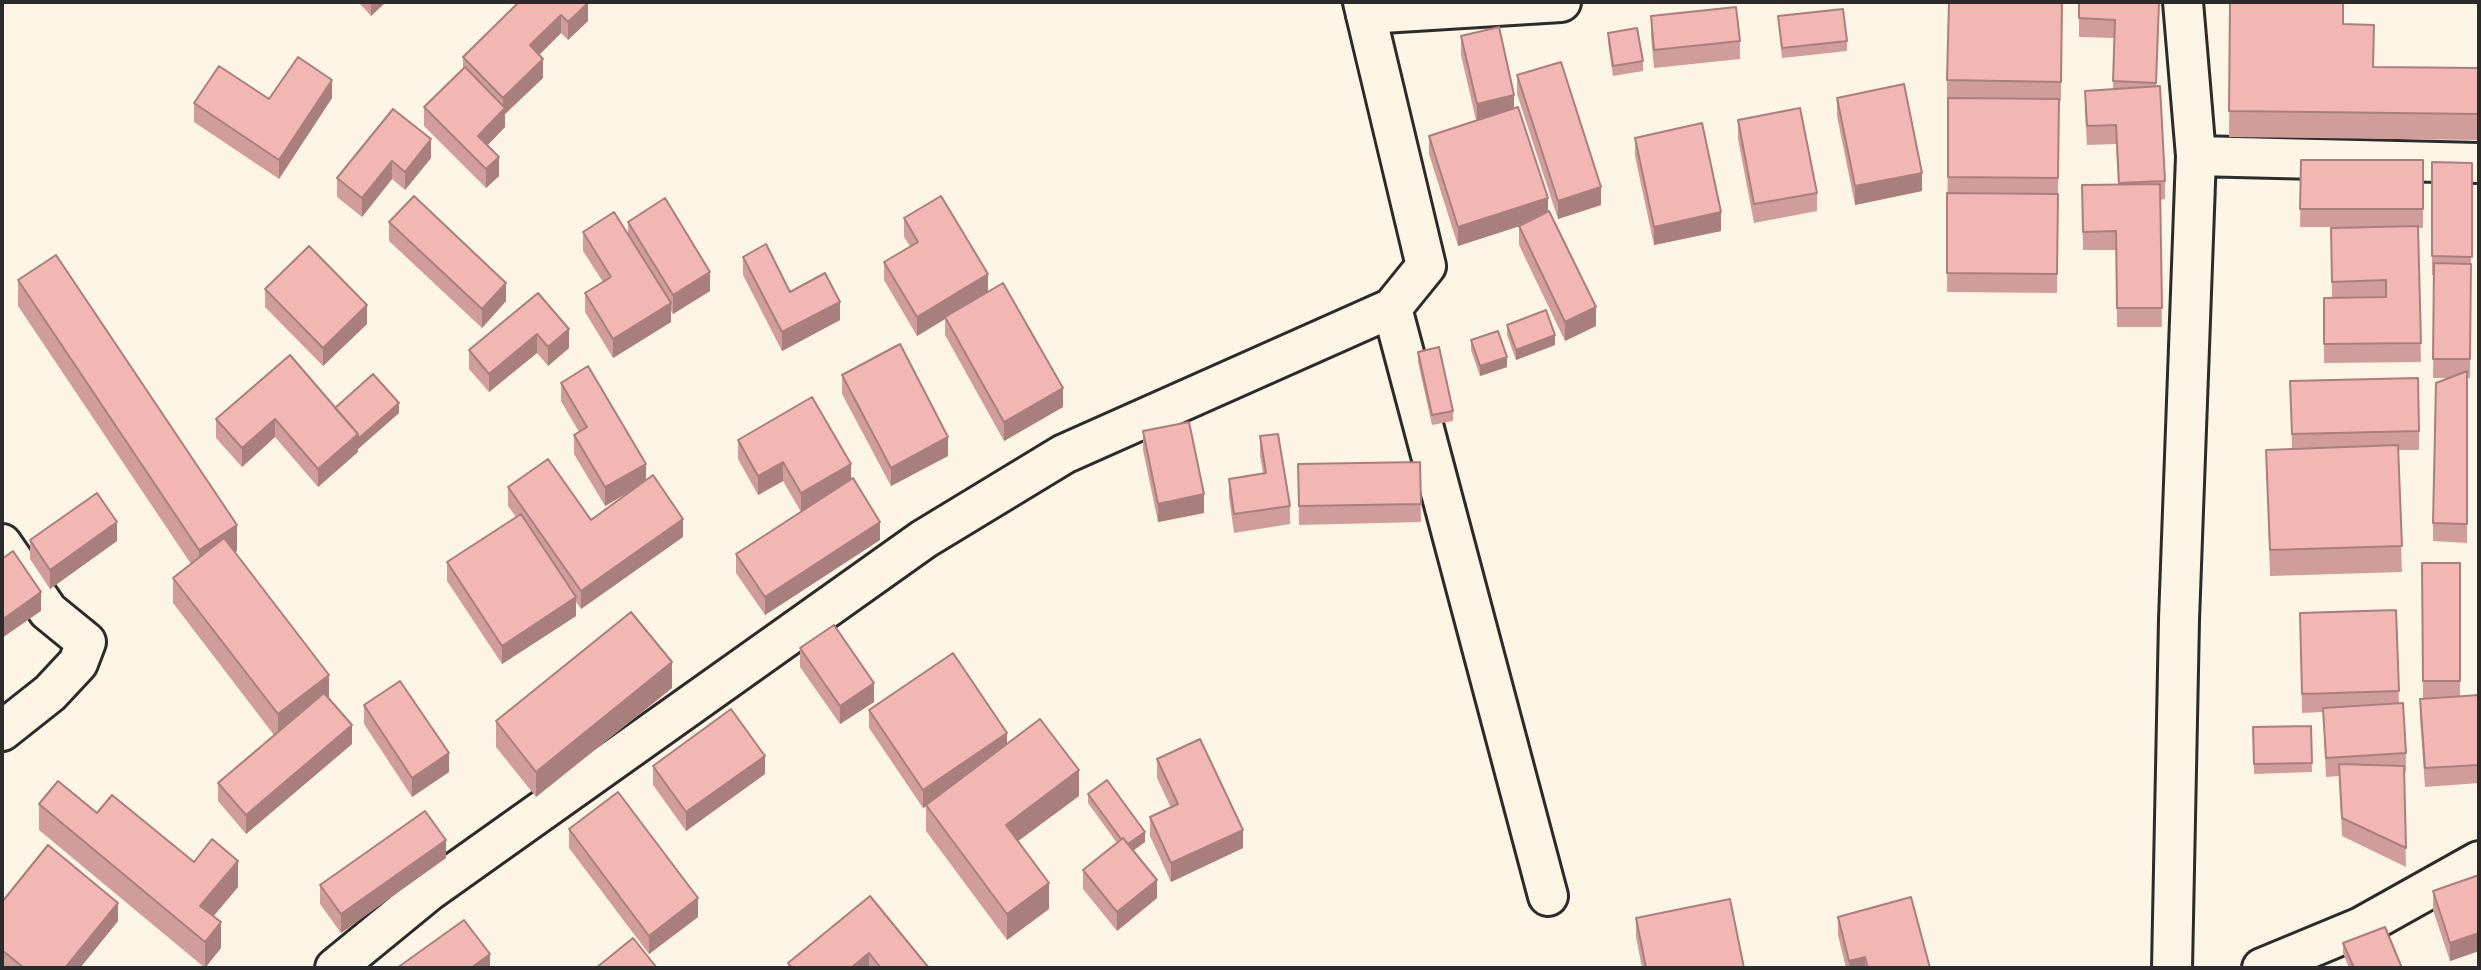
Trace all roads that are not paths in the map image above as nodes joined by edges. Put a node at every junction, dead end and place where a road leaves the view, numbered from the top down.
1 (1561, 2) edge
2 (2183, 2) edge
3 (1365, 8) edge
4 (2196, 156) junction
5 (2479, 163) edge
6 (1392, 308) junction
7 (2, 544) edge
8 (2, 731) edge
9 (2479, 861) edge
10 (1548, 896) dead end
11 (335, 968) edge
12 (2172, 968) edge
13 (2262, 968) edge

1 - 3 street
2 - 4 street
3 - 6 street
4 - 5 street
4 - 12 street
6 - 10 street
6 - 11 street
7 - 8 street
9 - 13 street

